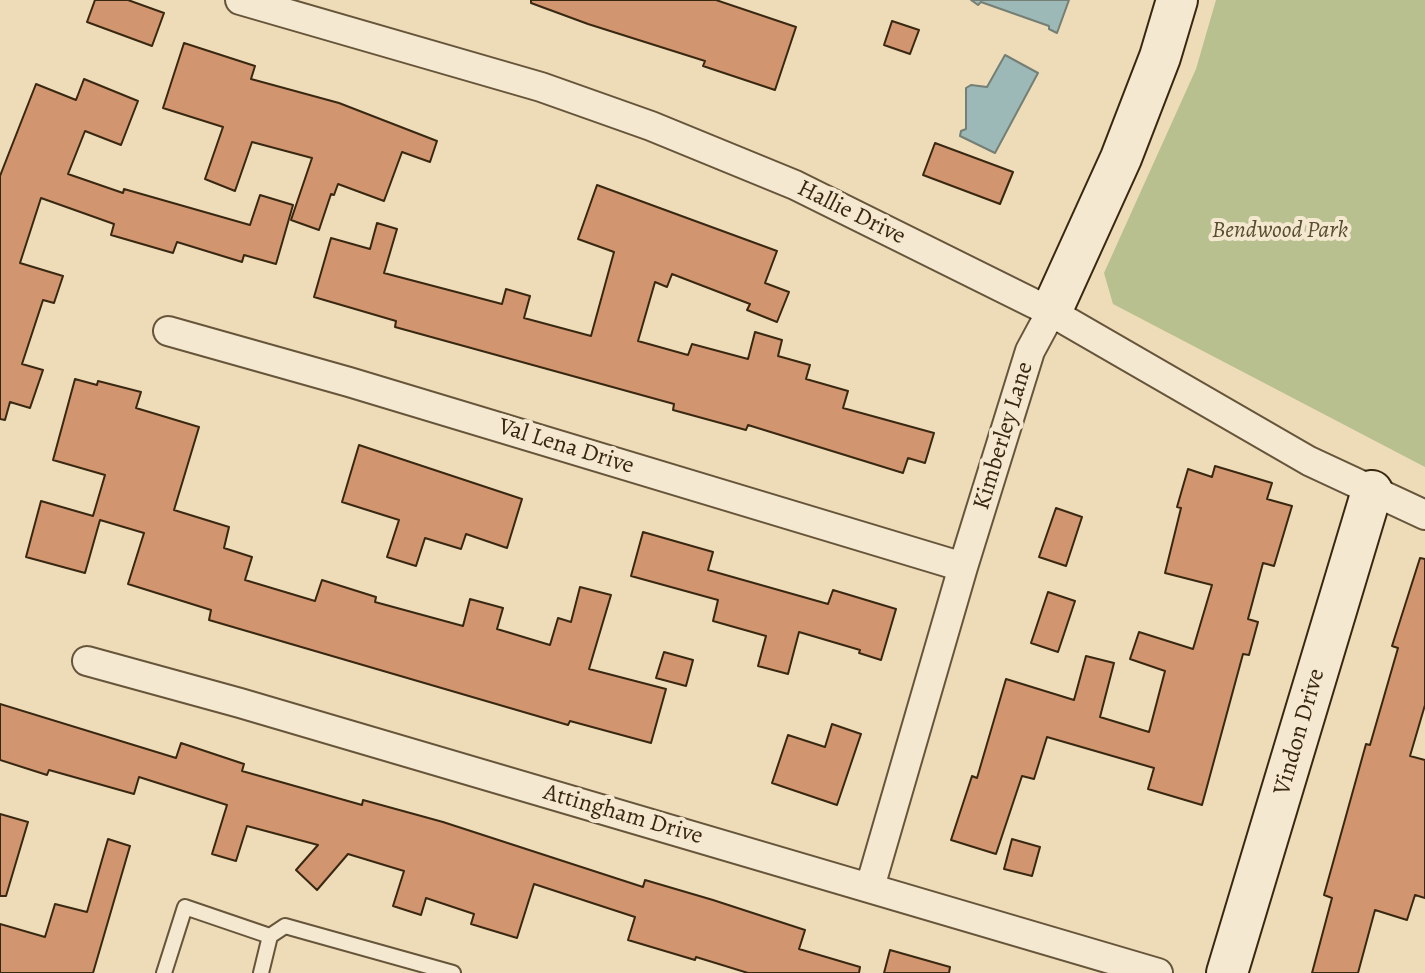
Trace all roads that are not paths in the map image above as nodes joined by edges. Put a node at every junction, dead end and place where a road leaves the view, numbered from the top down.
1 (240, 0) edge
2 (1177, 0) edge
3 (1051, 312) junction
4 (168, 331) dead end
5 (1372, 491) junction
6 (1425, 515) edge
7 (963, 567) junction
8 (87, 661) dead end
9 (870, 887) junction
10 (270, 936) junction
11 (164, 973) edge
12 (261, 973) edge
13 (453, 973) edge
14 (1158, 973) edge
15 (1227, 973) edge

1 - 3 street, Hallie Drive
2 - 3 street, Kimberley Lane
3 - 5 street, Hallie Drive
3 - 7 street, Kimberley Lane
4 - 7 street, Val Lena Drive
5 - 6 street, Hallie Drive
5 - 15 street, Vindon Drive
7 - 9 street, Kimberley Lane
8 - 9 street, Attingham Drive
9 - 14 street, Attingham Drive
10 - 11 lane
10 - 12 lane
10 - 13 lane

